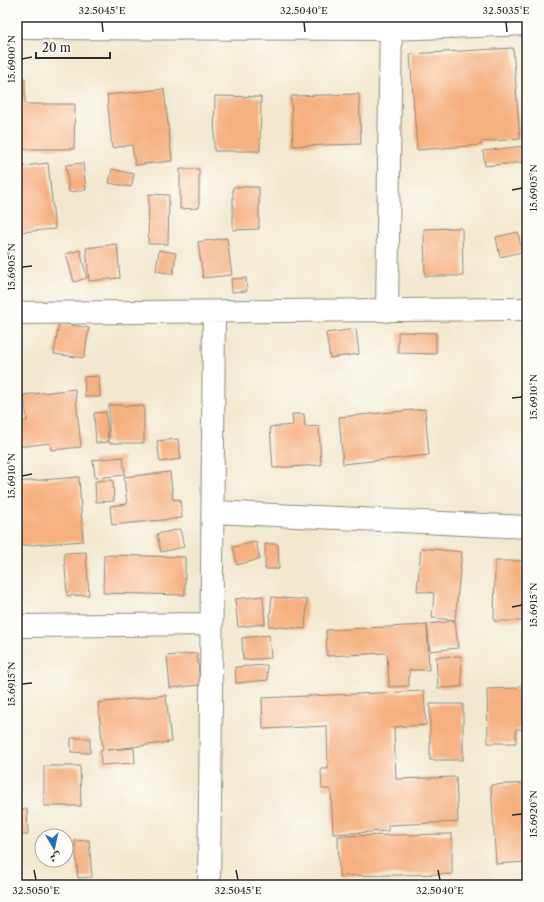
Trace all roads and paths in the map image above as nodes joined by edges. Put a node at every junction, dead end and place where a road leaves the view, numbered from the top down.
1 (391, 23) edge
2 (527, 24) edge
3 (17, 28) edge
4 (527, 309) edge
5 (387, 311) junction
6 (214, 312) junction
7 (17, 313) edge
8 (214, 512) junction
9 (527, 527) edge
10 (211, 624) junction
11 (17, 626) edge
12 (209, 885) edge

1 - 2 street
1 - 3 street
1 - 5 street
4 - 5 street
5 - 6 street
6 - 7 street
6 - 8 street
8 - 9 street
8 - 10 street
10 - 11 street
10 - 12 street

